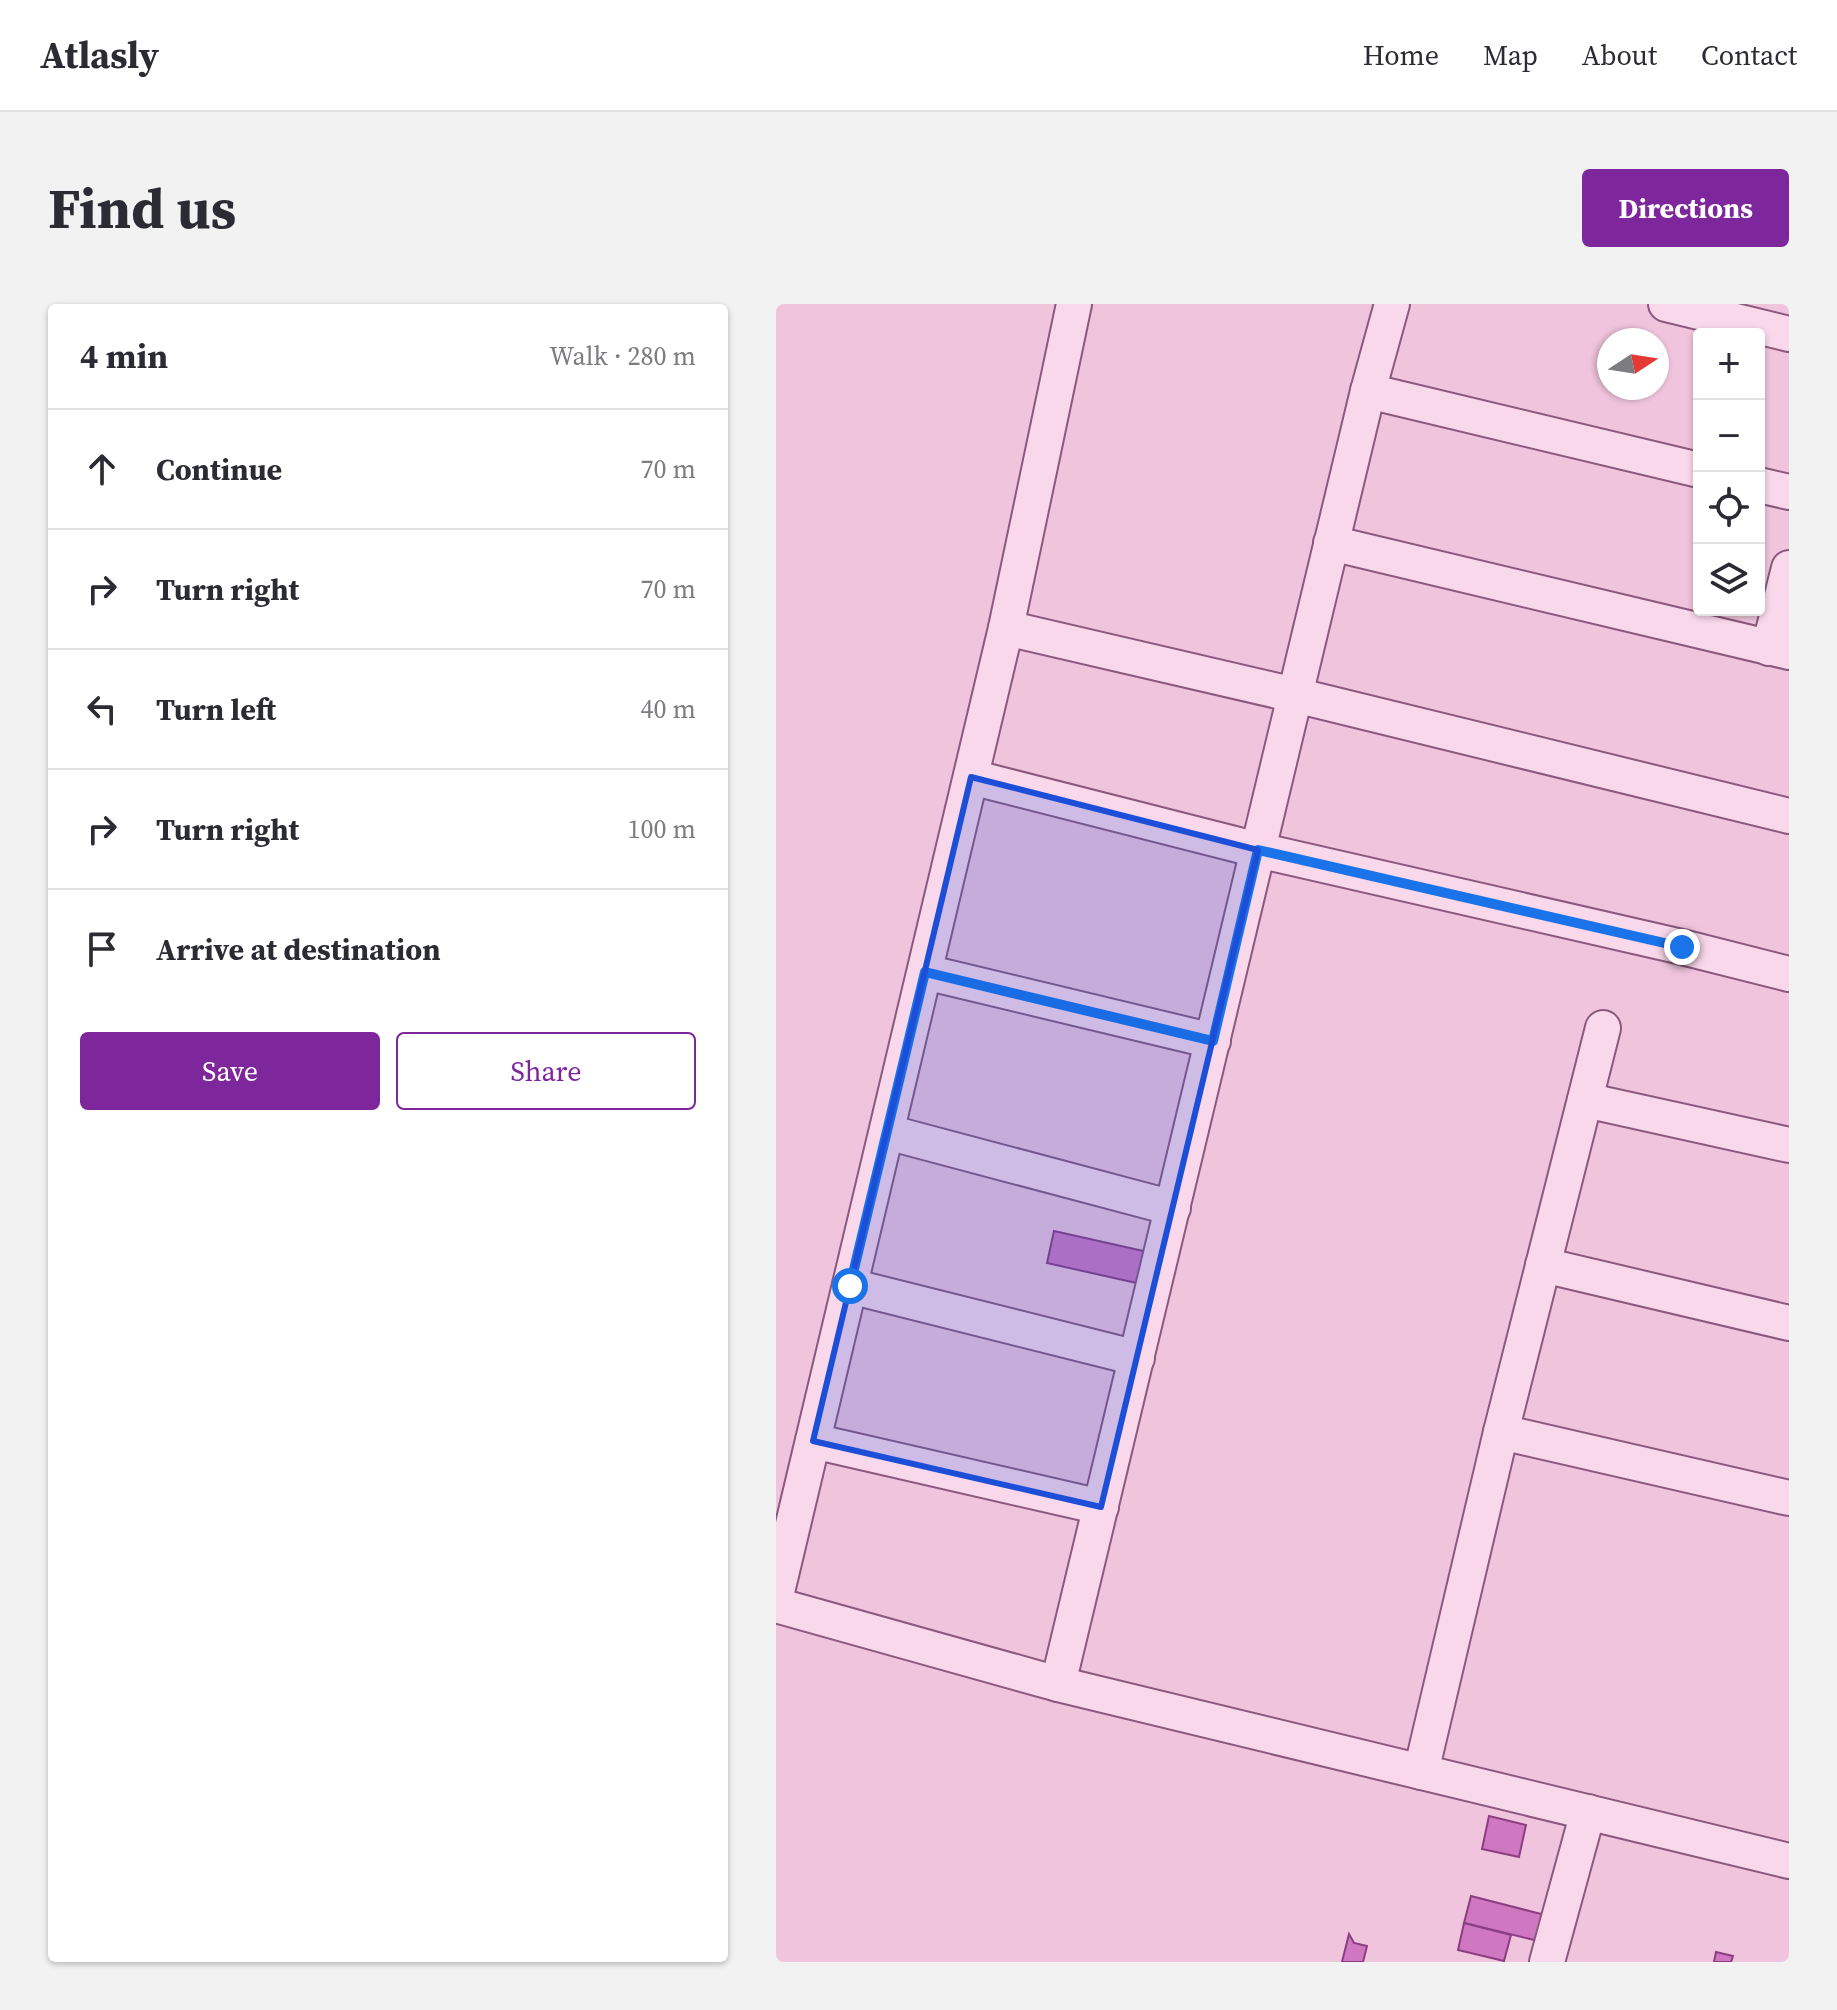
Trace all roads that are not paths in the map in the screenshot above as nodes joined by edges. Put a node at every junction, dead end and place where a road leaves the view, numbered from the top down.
1 (1074, 304) edge
2 (1392, 304) edge
3 (1666, 304) edge
4 (1789, 334) edge
5 (1368, 391) junction
6 (1693, 469) edge
7 (1765, 486) edge
8 (1789, 492) edge
9 (1331, 543) junction
10 (1789, 568) edge
11 (1006, 628) junction
12 (1779, 650) edge
13 (1295, 695) junction
14 (971, 777) junction
15 (1789, 816) edge
16 (1258, 850) junction
17 (925, 972) junction
18 (1789, 974) edge
19 (1603, 1028) dead end
20 (1213, 1041) junction
21 (1585, 1100) junction
22 (887, 1132) junction
23 (1789, 1145) edge
24 (1173, 1208) junction
25 (1543, 1265) junction
26 (850, 1286) junction
27 (1789, 1323) edge
28 (1137, 1358) junction
29 (1501, 1432) junction
30 (813, 1441) junction
31 (1789, 1498) edge
32 (1101, 1507) junction
33 (776, 1596) edge
34 (776, 1605) edge
35 (1058, 1684) junction
36 (1421, 1772) junction
37 (1588, 1812) junction
38 (1789, 1861) edge
39 (1547, 1962) edge

1 - 11 street
2 - 5 street
3 - 4 street
5 - 6 street
5 - 9 street
7 - 8 street
9 - 12 street
9 - 13 street
10 - 12 street
11 - 13 street
11 - 14 street
13 - 15 street
13 - 16 street
14 - 16 street
14 - 17 street
16 - 18 street
16 - 20 street
17 - 20 street
17 - 22 street
19 - 21 street
20 - 24 street
21 - 23 street
21 - 25 street
22 - 24 street
22 - 26 street
24 - 28 street
25 - 27 street
25 - 29 street
26 - 28 street
26 - 30 street
28 - 32 street
29 - 31 street
29 - 36 street
30 - 32 street
30 - 33 street
32 - 35 street
34 - 35 street
35 - 36 street
36 - 37 street
37 - 38 street
37 - 39 street

